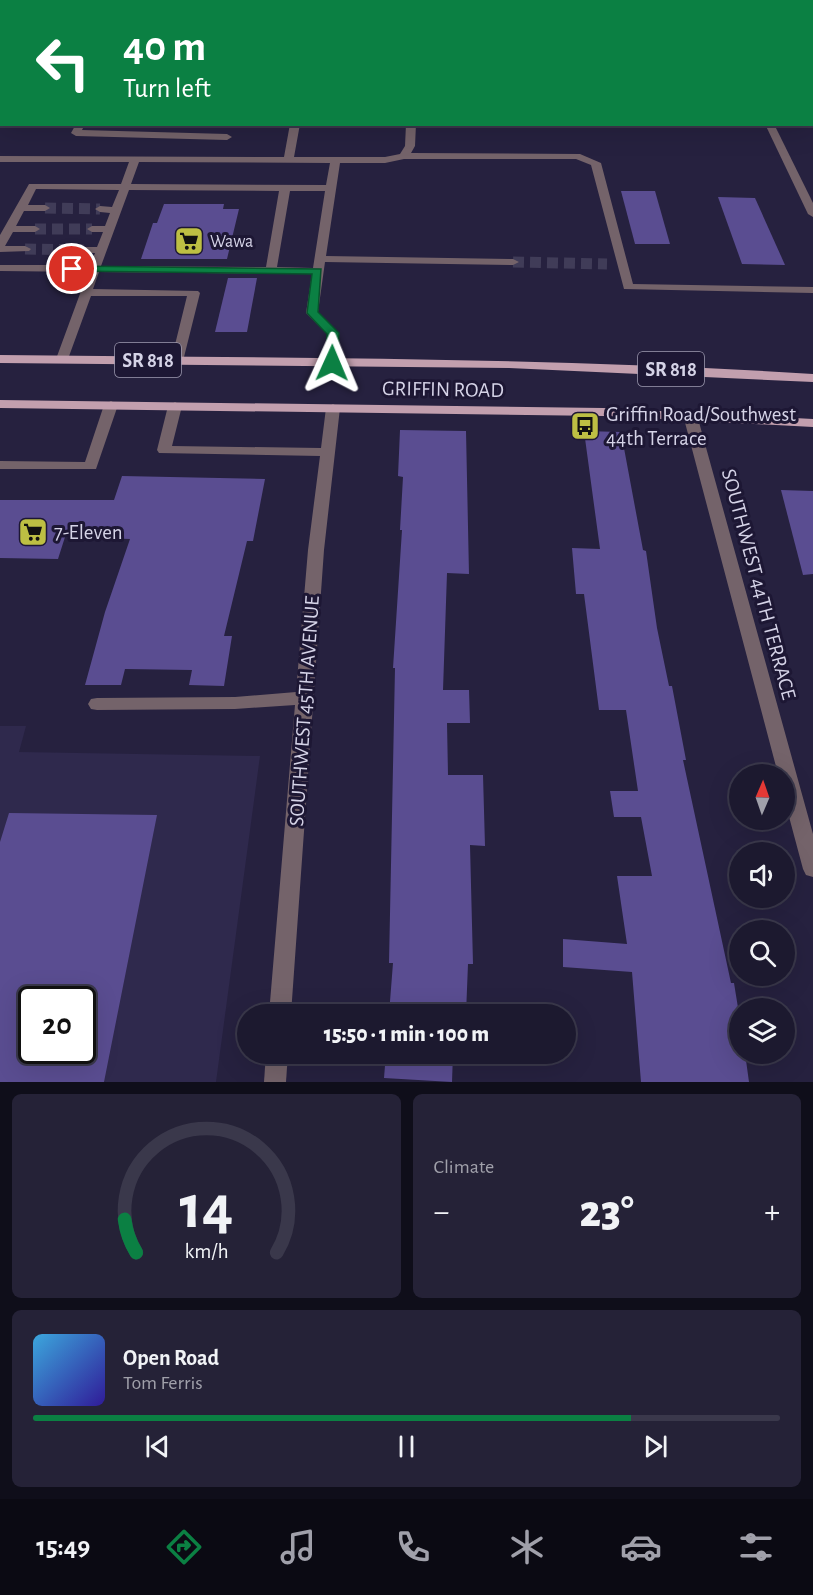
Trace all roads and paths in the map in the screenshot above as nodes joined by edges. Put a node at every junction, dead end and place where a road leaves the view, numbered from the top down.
1 (80, 126) edge
2 (230, 126) edge
3 (294, 126) edge
4 (411, 126) edge
5 (770, 126) edge
6 (227, 137) junction
7 (404, 156) junction
8 (0, 159) edge
9 (135, 160) junction
10 (221, 160) junction
11 (288, 160) junction
12 (335, 160) junction
13 (125, 187) junction
14 (285, 188) junction
15 (331, 189) junction
16 (21, 208) junction
17 (45, 208) tunnel mouth
18 (100, 210) tunnel mouth
19 (117, 210) junction
20 (813, 214) edge
21 (9, 229) junction
22 (35, 229) tunnel mouth
23 (92, 229) tunnel mouth
24 (110, 229) junction
25 (0, 247) edge
26 (25, 249) tunnel mouth
27 (84, 250) tunnel mouth
28 (103, 250) junction
29 (513, 262) tunnel mouth
30 (607, 264) tunnel mouth
31 (622, 264) junction
32 (318, 265) junction
33 (0, 268) edge
34 (96, 269) junction
35 (271, 271) junction
36 (813, 290) edge
37 (86, 292) junction
38 (0, 359) edge
39 (62, 359) junction
40 (177, 361) junction
41 (332, 363) junction
42 (813, 378) edge
43 (0, 404) edge
44 (111, 405) junction
45 (175, 406) junction
46 (333, 408) junction
47 (690, 415) junction
48 (813, 423) edge
49 (328, 452) junction
50 (0, 465) edge
51 (305, 698) junction
52 (97, 704) dead end
53 (813, 869) edge
54 (281, 1004) edge
55 (276, 1064) edge
56 (275, 1082) edge

1 - 6 street
2 - 6 street
3 - 11 street
4 - 7 street
5 - 20 street
6 - 10 street
7 - 12 street
7 - 31 street
8 - 9 street
9 - 10 street
9 - 13 street
10 - 11 street
11 - 12 street
12 - 15 street
13 - 14 street
13 - 16 street
13 - 19 street
14 - 15 street
14 - 35 street
15 - 32 street
16 - 17 street
16 - 21 street
18 - 19 street
19 - 24 street
21 - 22 street
21 - 25 street
23 - 24 street
24 - 28 street
25 - 26 street
27 - 28 street
28 - 34 street
29 - 32 street
30 - 31 street
31 - 36 street
32 - 35 street
32 - 41 street
33 - 34 street
34 - 35 street
34 - 37 street
37 - 39 street
37 - 40 street
38 - 39 main road, GRIFFIN ROAD / SR 818
39 - 40 main road, GRIFFIN ROAD / SR 818
40 - 41 main road, GRIFFIN ROAD / SR 818
41 - 42 main road, GRIFFIN ROAD / SR 818
43 - 44 main road, GRIFFIN ROAD / SR 818
44 - 45 main road, GRIFFIN ROAD / SR 818
44 - 50 street
45 - 46 main road, GRIFFIN ROAD / SR 818
45 - 49 street
46 - 47 main road, GRIFFIN ROAD / SR 818
46 - 49 street, SOUTHWEST 45TH AVENUE
47 - 48 main road, GRIFFIN ROAD / SR 818
47 - 53 street, SOUTHWEST 44TH TERRACE
49 - 51 street, SOUTHWEST 45TH AVENUE
51 - 52 street
51 - 54 street, SOUTHWEST 45TH AVENUE
55 - 56 street

